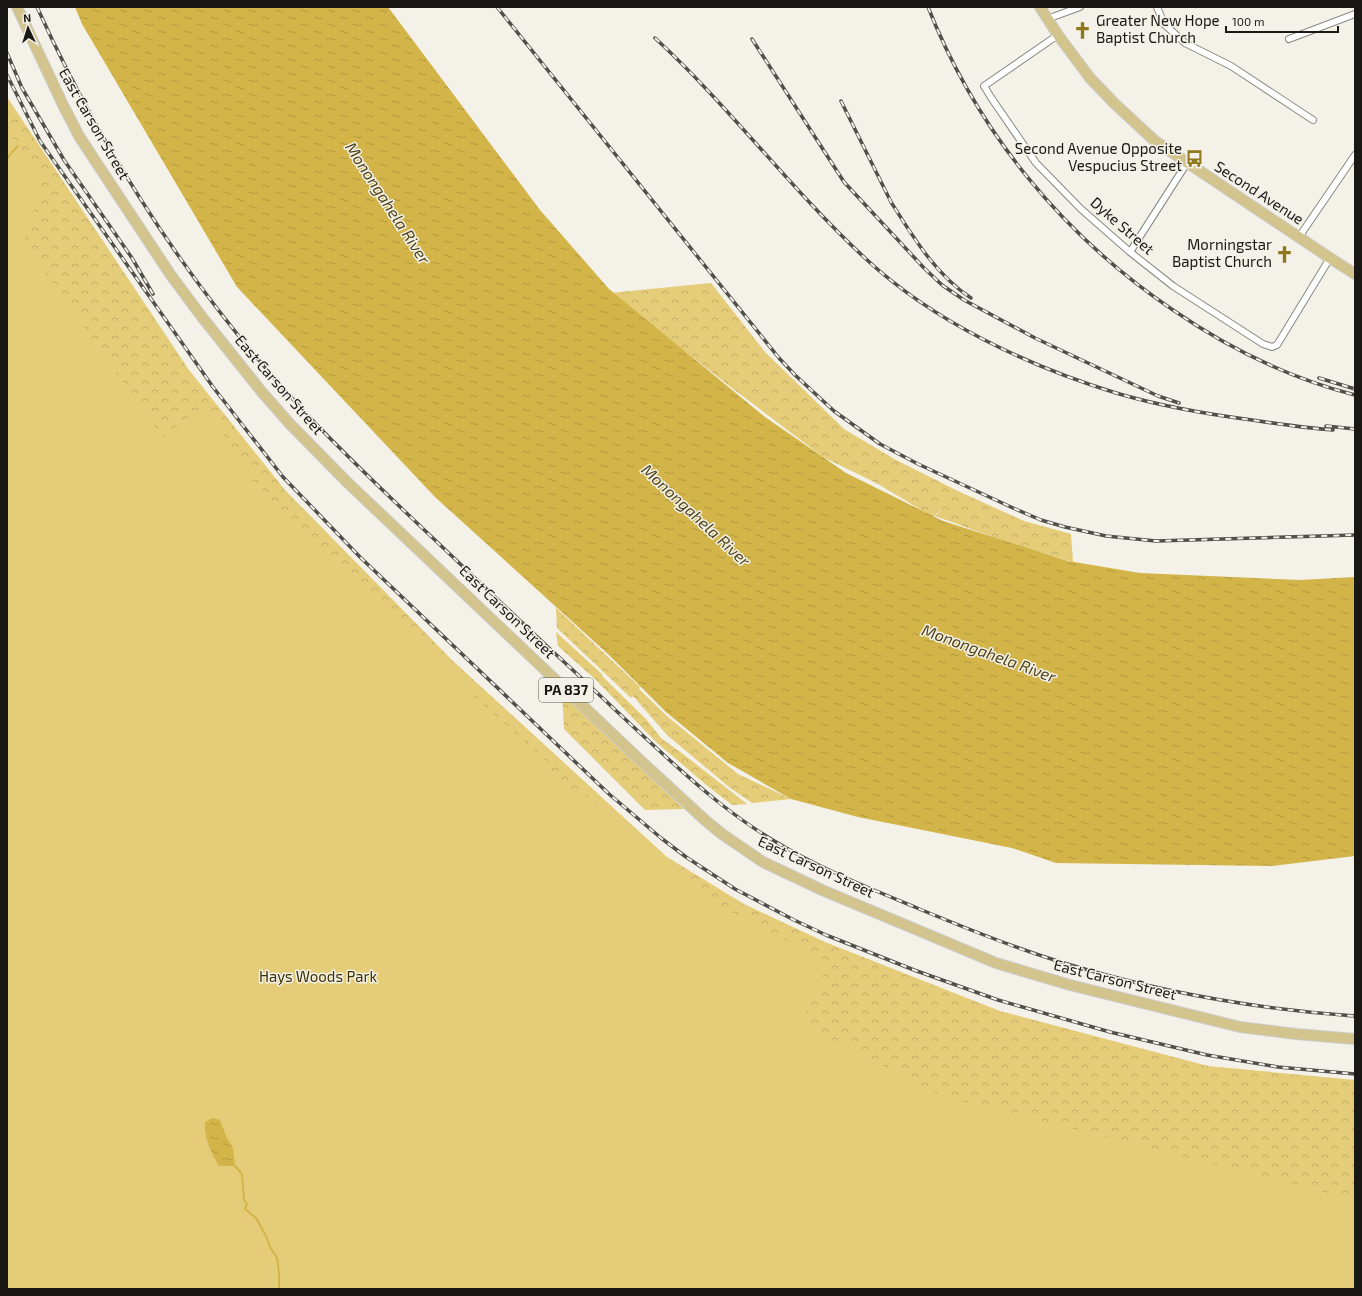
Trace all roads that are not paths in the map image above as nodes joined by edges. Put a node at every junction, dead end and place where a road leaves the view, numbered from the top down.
1 (17, 7) edge
2 (1040, 7) edge
3 (1080, 7) edge
4 (1157, 7) edge
5 (1355, 14) edge
6 (1047, 19) junction
7 (1058, 35) junction
8 (1289, 40) dead end
9 (1313, 120) dead end
10 (1355, 155) edge
11 (1187, 163) junction
12 (1299, 237) junction
13 (1130, 252) junction
14 (1330, 258) junction
15 (1355, 274) edge
16 (1355, 1039) edge

1 - 16 main road, East Carson Street / PA 837
2 - 6 main road, Second Avenue
3 - 6 street
4 - 9 street
5 - 8 street
6 - 7 main road, Second Avenue
7 - 11 main road, Second Avenue
7 - 13 street, Dyke Street
10 - 12 street
11 - 12 main road, Second Avenue
11 - 13 street
12 - 14 main road, Second Avenue
13 - 14 street, Dyke Street
14 - 15 main road, Second Avenue

